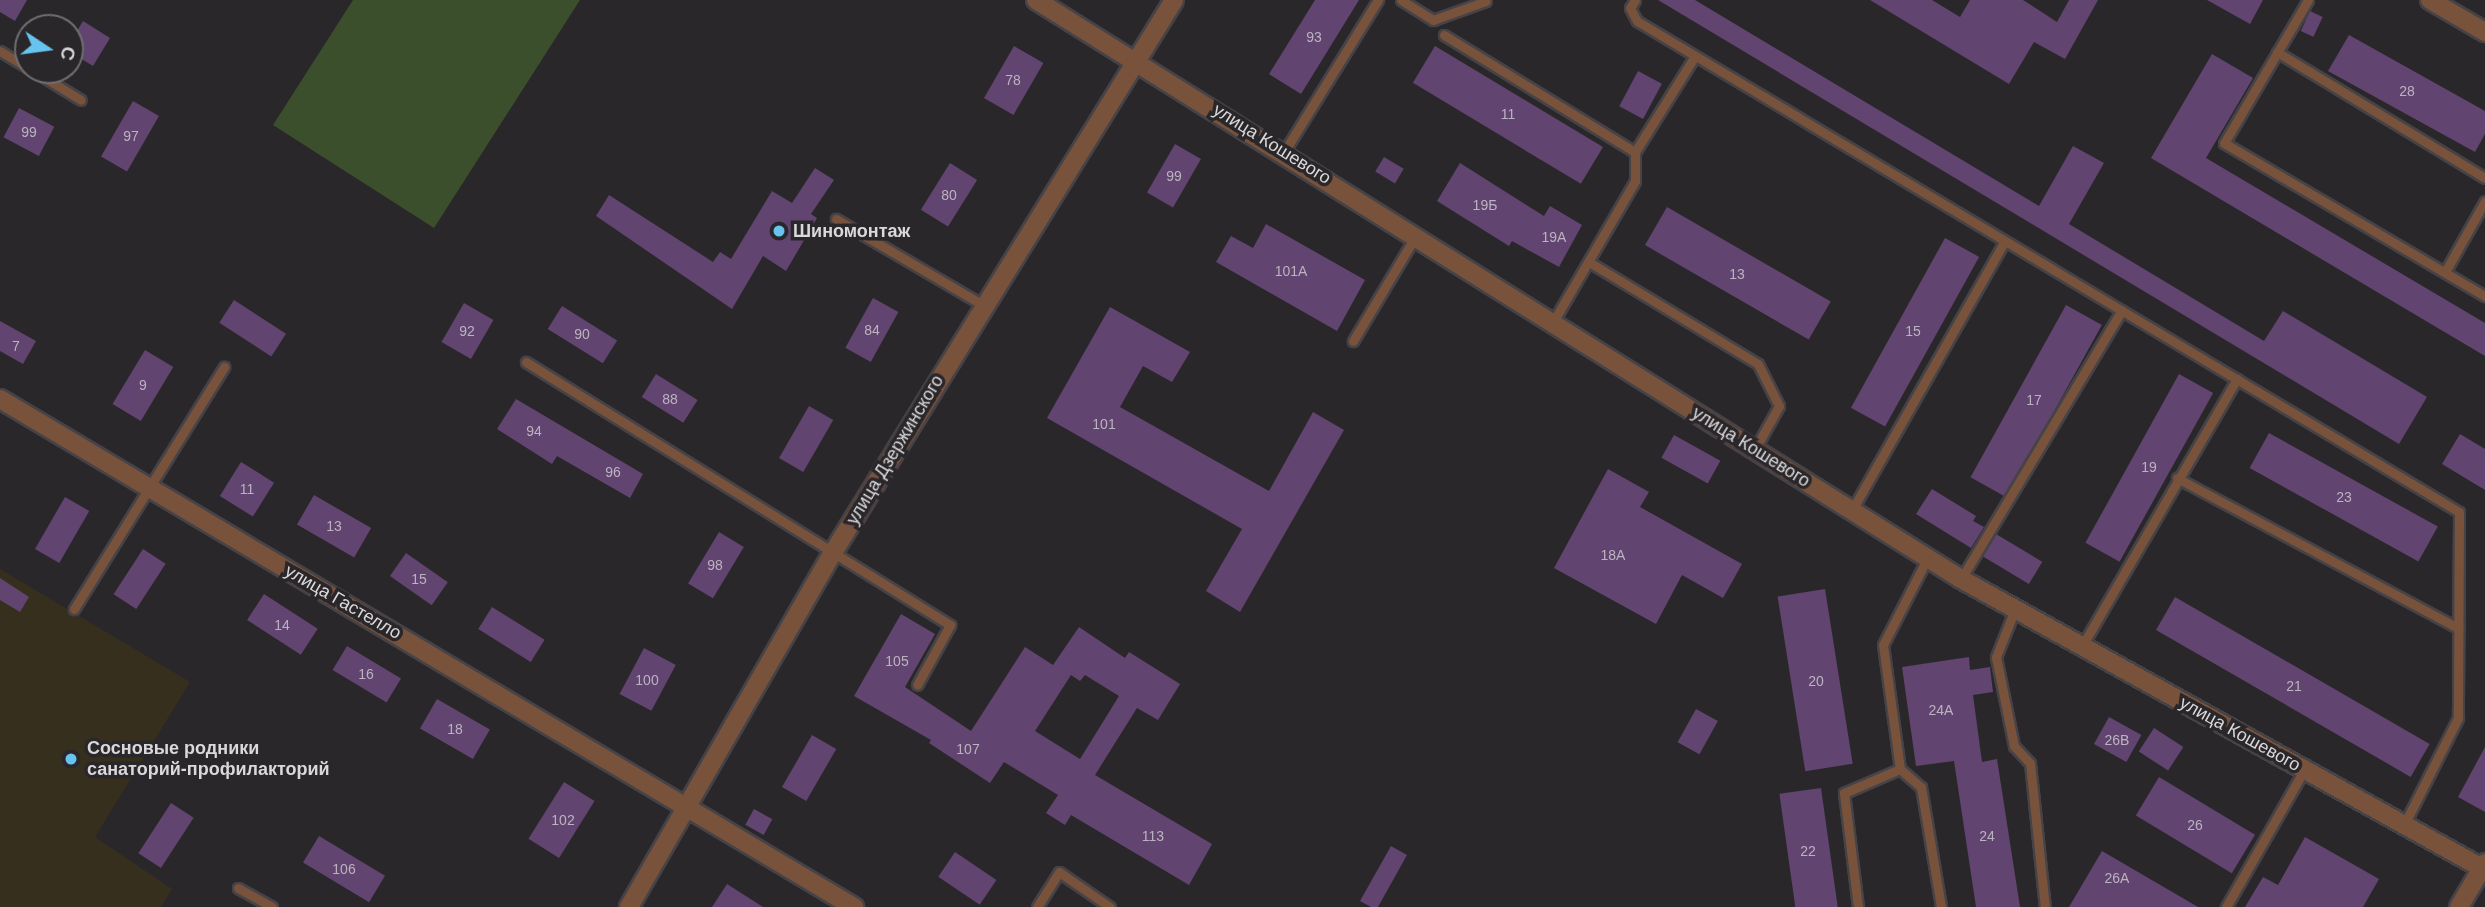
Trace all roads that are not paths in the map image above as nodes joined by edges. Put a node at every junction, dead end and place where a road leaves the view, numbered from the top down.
1 (1036, 0) edge
2 (1174, 0) edge
3 (1378, 0) edge
4 (1401, 0) edge
5 (1635, 0) edge
6 (2308, 0) edge
7 (2430, 0) edge
8 (1486, 1) edge
9 (2485, 32) edge
10 (1444, 35) dead end
11 (2277, 52) junction
12 (1695, 55) junction
13 (1138, 60) junction
14 (55, 84) edge
15 (81, 100) dead end
16 (1284, 152) junction
17 (1635, 152) junction
18 (2485, 178) edge
19 (2485, 201) edge
20 (836, 219) dead end
21 (1416, 235) junction
22 (2005, 241) junction
23 (1589, 262) junction
24 (2445, 271) junction
25 (2485, 296) edge
26 (983, 305) junction
27 (2122, 310) junction
28 (1553, 322) junction
29 (1353, 341) dead end
30 (526, 362) dead end
31 (224, 367) dead end
32 (2237, 379) junction
33 (0, 399) edge
34 (1755, 449) junction
35 (2177, 478) junction
36 (150, 489) junction
37 (1852, 510) junction
38 (834, 551) junction
39 (1928, 558) junction
40 (1961, 579) junction
41 (74, 609) dead end
42 (2015, 609) junction
43 (2458, 628) junction
44 (2082, 646) junction
45 (917, 685) dead end
46 (1900, 769) junction
47 (2304, 770) junction
48 (686, 804) junction
49 (2404, 825) junction
50 (2483, 865) edge
51 (238, 888) dead end
52 (272, 907) edge
53 (629, 907) edge
54 (854, 907) edge
55 (1037, 907) edge
56 (1110, 907) edge
57 (1858, 907) edge
58 (1941, 907) edge
59 (2046, 907) edge
60 (2226, 907) edge
61 (2459, 907) edge

1 - 13 street, улица Кошевого
2 - 13 street, улица Дзержинского
3 - 16 lane
4 - 8 lane
5 - 12 lane
6 - 11 lane
7 - 9 street
10 - 17 lane
11 - 18 lane
11 - 24 lane
12 - 17 lane
12 - 22 lane
13 - 16 street, улица Кошевого
13 - 26 street, улица Дзержинского
14 - 15 lane
16 - 21 street, улица Кошевого
17 - 23 lane
19 - 24 lane
20 - 26 lane
21 - 28 street, улица Кошевого
21 - 29 lane
22 - 27 lane
22 - 37 lane
23 - 28 lane
23 - 34 lane
24 - 25 lane
26 - 38 street, улица Дзержинского
27 - 32 lane
27 - 40 lane
28 - 34 street, улица Кошевого
30 - 38 lane
31 - 36 lane
32 - 35 lane
32 - 43 lane
33 - 36 street, улица Гастелло
34 - 37 street, улица Кошевого
35 - 43 lane
35 - 44 lane
36 - 41 lane
36 - 48 street, улица Гастелло
37 - 39 street, улица Кошевого
38 - 45 lane
38 - 48 street, улица Дзержинского
39 - 40 street, улица Кошевого
39 - 46 lane
40 - 42 street, улица Кошевого
42 - 44 street, улица Кошевого
42 - 59 lane
43 - 49 lane
44 - 47 street, улица Кошевого
46 - 57 lane
46 - 58 lane
47 - 49 street, улица Кошевого
47 - 60 lane
48 - 53 street, улица Дзержинского
48 - 54 street, улица Гастелло
49 - 50 street, улица Кошевого
50 - 61 street
51 - 52 lane
55 - 56 lane

